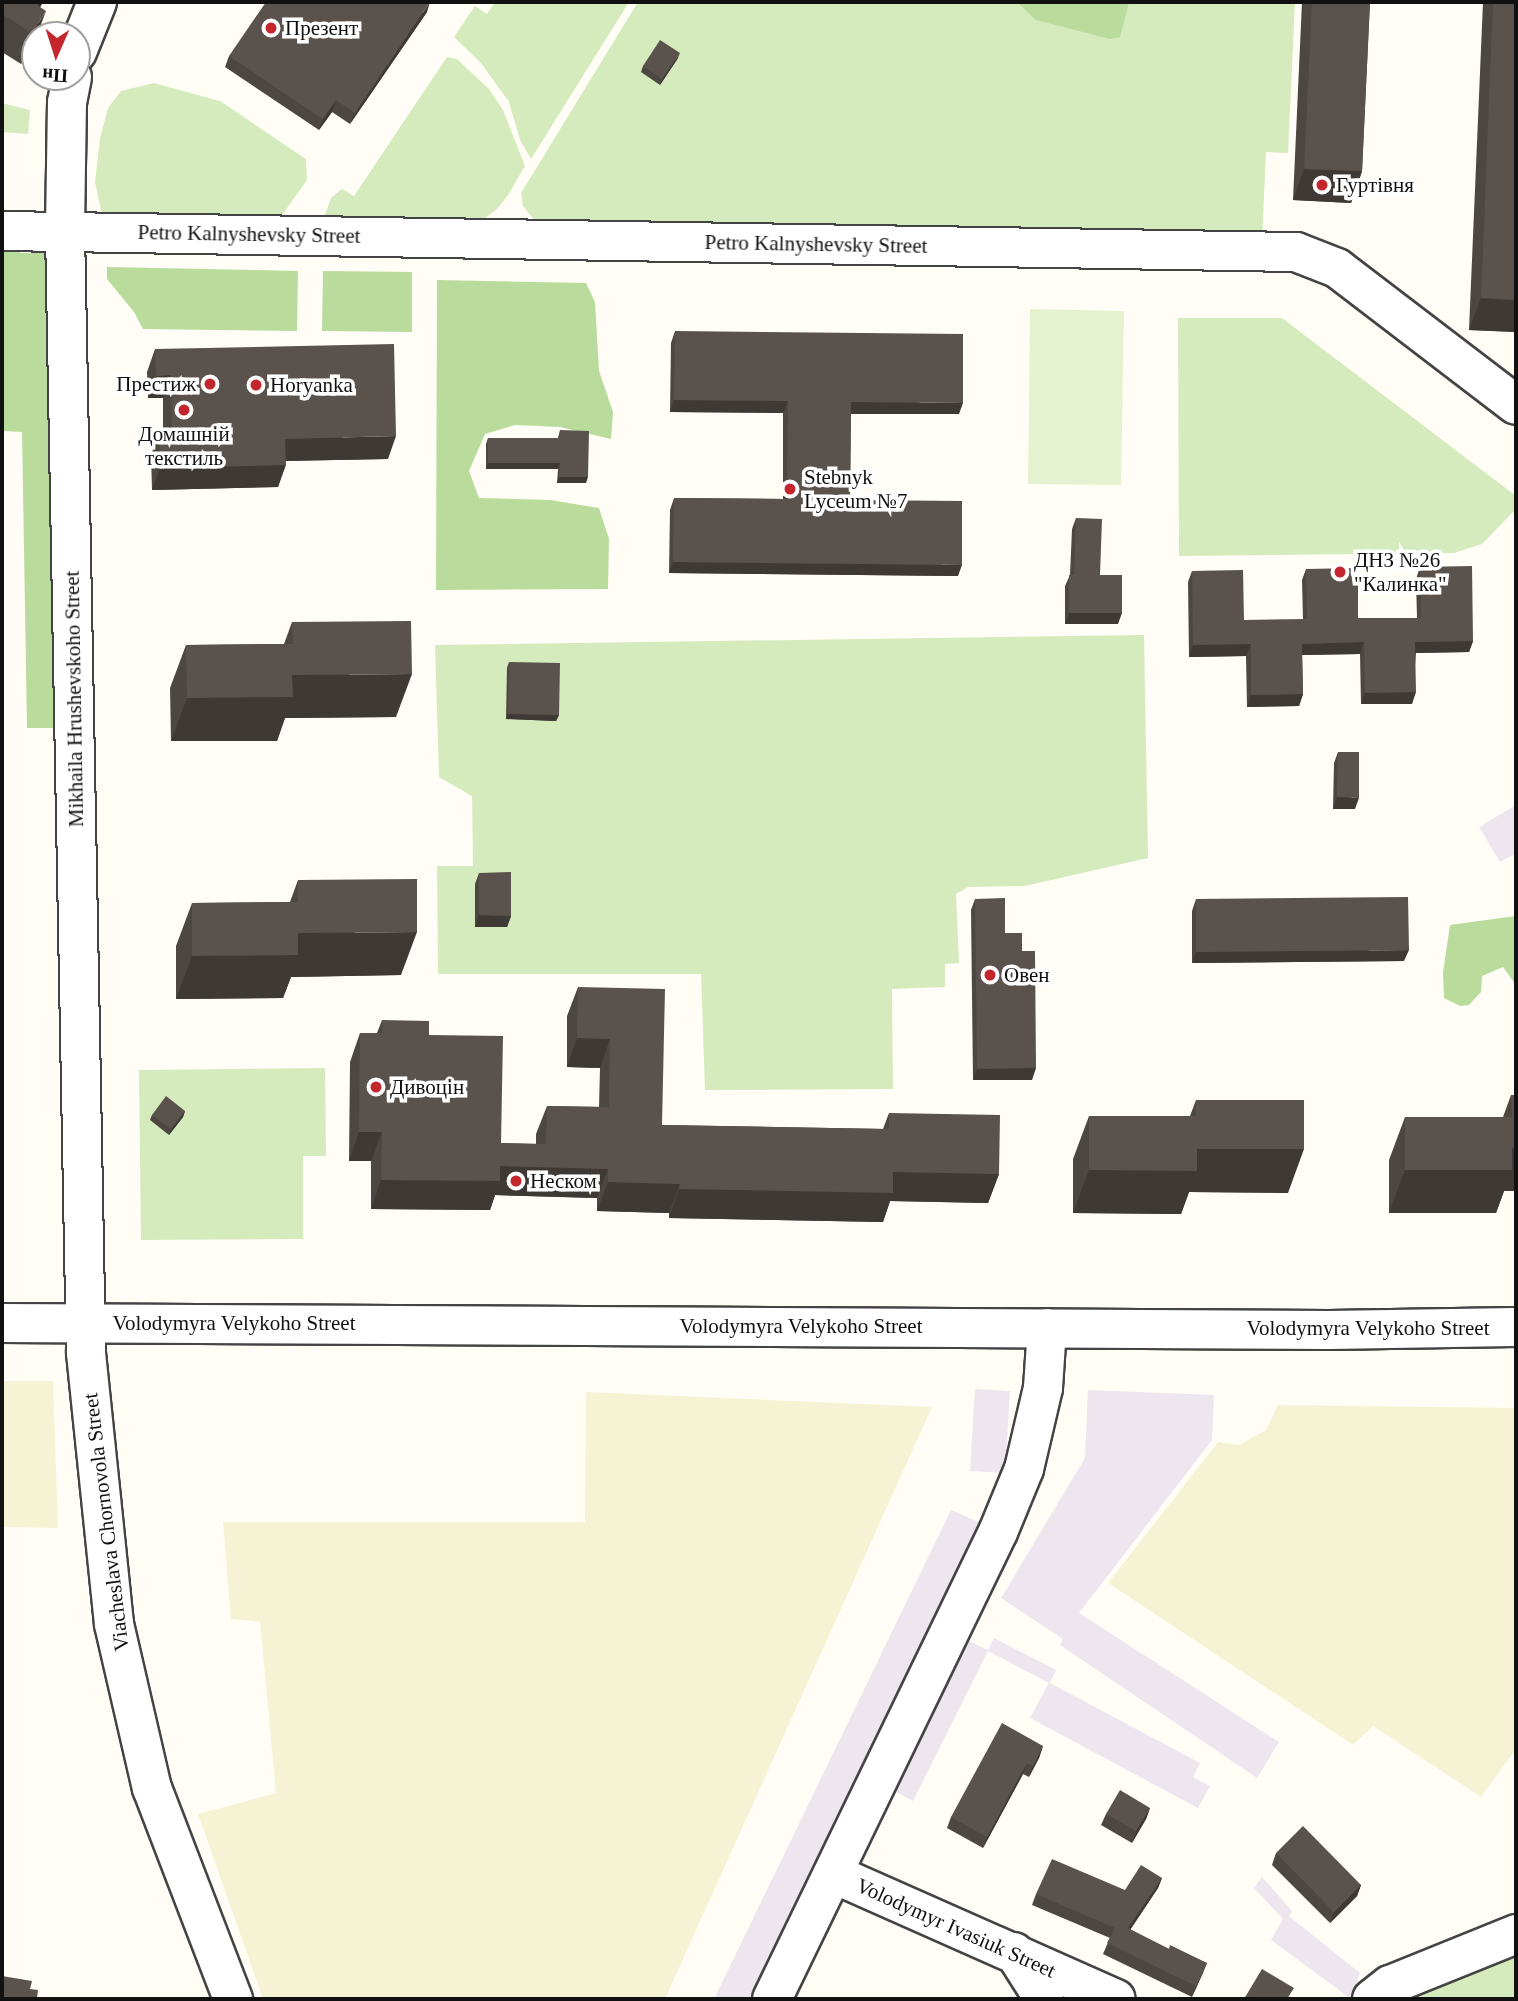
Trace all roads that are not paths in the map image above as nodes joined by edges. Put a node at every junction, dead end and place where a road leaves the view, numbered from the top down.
1 (97, 2) edge
2 (89, 21) edge
3 (69, 91) edge
4 (65, 230) junction
5 (2, 231) edge
6 (1516, 405) edge
7 (85, 1322) junction
8 (2, 1323) edge
9 (1516, 1327) edge
10 (1047, 1328) junction
11 (834, 1874) junction
12 (1516, 1934) edge
13 (1014, 1952) junction
14 (233, 1999) edge
15 (772, 1999) edge
16 (1044, 1999) edge
17 (1116, 1999) edge
18 (1372, 1999) edge

1 - 2 street
3 - 4 street, Mikhaila Hrushevskoho Street
4 - 5 street, Petro Kalnyshevsky Street
4 - 6 street, Petro Kalnyshevsky Street
4 - 7 street, Mikhaila Hrushevskoho Street
7 - 8 street, Volodymyra Velykoho Street
7 - 10 street, Volodymyra Velykoho Street
7 - 14 street, Viacheslava Chornovola Street
9 - 10 street, Volodymyra Velykoho Street
10 - 11 street
11 - 13 street, Volodymyr Ivasiuk Street
11 - 15 street
12 - 18 street
13 - 16 street
13 - 17 street, Volodymyr Ivasiuk Street

